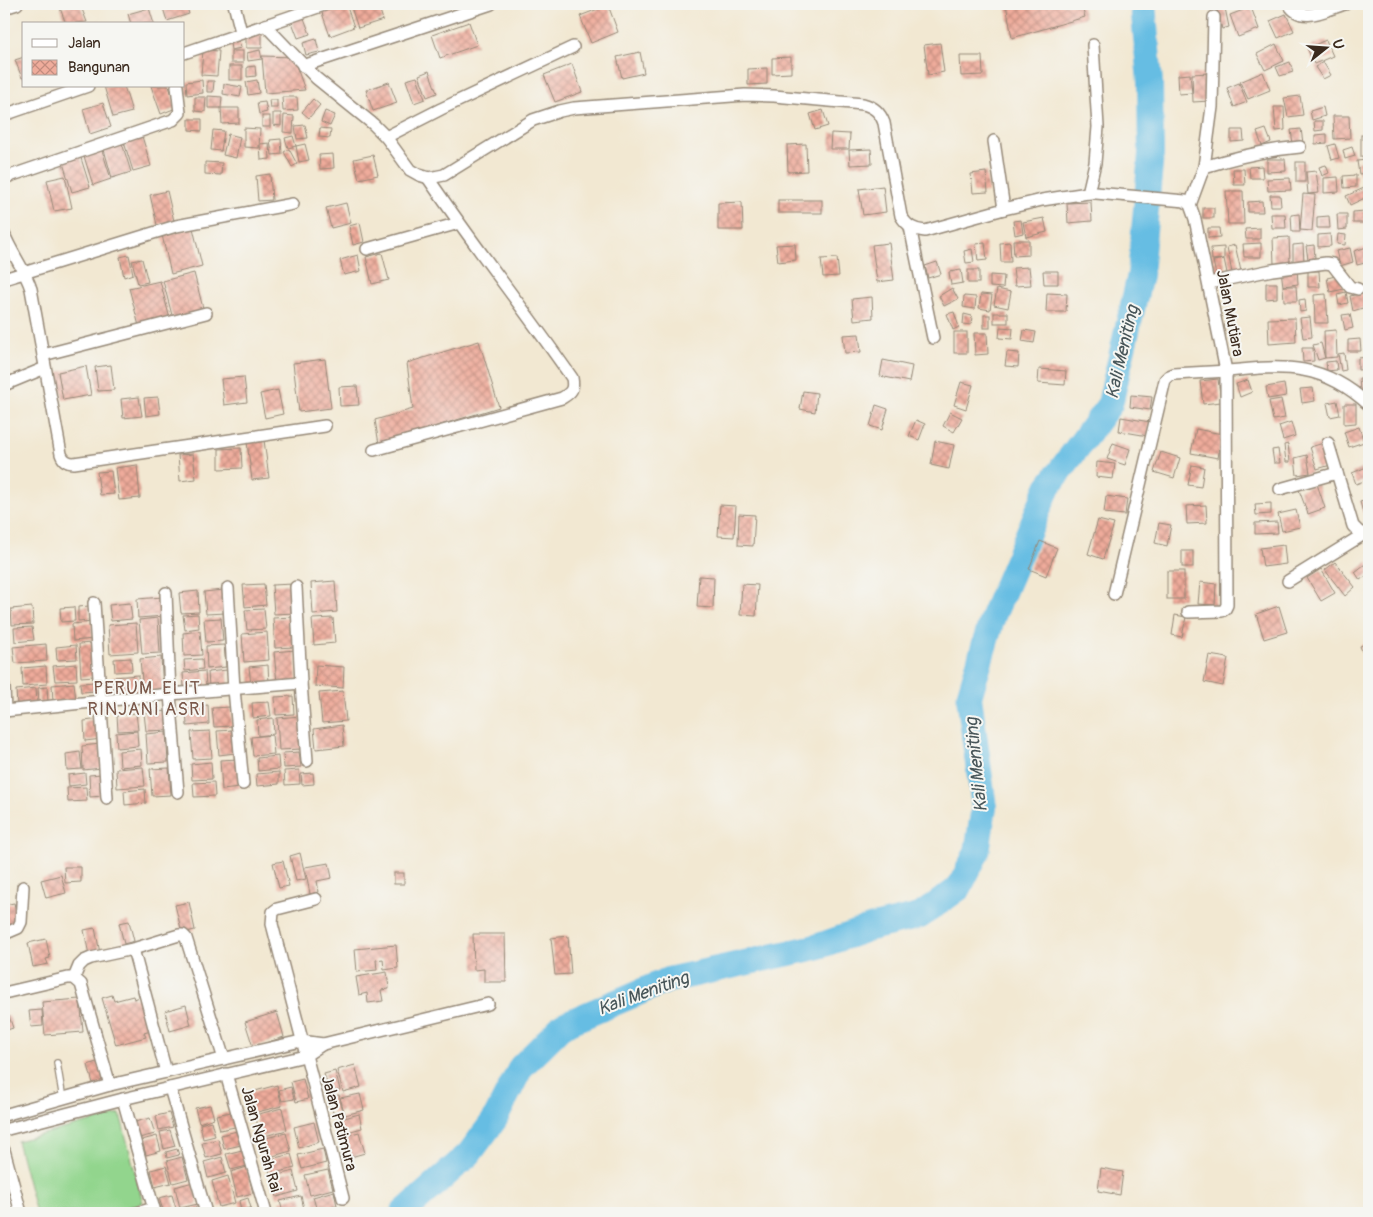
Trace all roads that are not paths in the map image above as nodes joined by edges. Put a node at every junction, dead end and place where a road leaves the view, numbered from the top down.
1 (18, 4) edge
2 (234, 4) edge
3 (327, 4) edge
4 (492, 4) edge
5 (1289, 4) edge
6 (1345, 4) edge
7 (4, 8) edge
8 (1214, 17) dead end
9 (265, 25) junction
10 (241, 32) junction
11 (1094, 45) dead end
12 (573, 48) dead end
13 (185, 53) edge
14 (303, 66) junction
15 (82, 88) edge
16 (177, 88) edge
17 (4, 115) edge
18 (386, 137) junction
19 (994, 141) dead end
20 (1300, 147) dead end
21 (1204, 167) junction
22 (4, 178) edge
23 (428, 178) junction
24 (1092, 193) junction
25 (1185, 202) junction
26 (292, 204) dead end
27 (1004, 209) junction
28 (459, 223) junction
29 (910, 227) junction
30 (4, 234) edge
31 (367, 249) dead end
32 (25, 272) junction
33 (4, 279) edge
34 (1209, 283) junction
35 (1358, 289) dead end
36 (206, 313) dead end
37 (933, 338) dead end
38 (43, 355) junction
39 (45, 368) junction
40 (1226, 371) junction
41 (4, 385) edge
42 (1369, 405) edge
43 (325, 426) dead end
44 (1328, 443) dead end
45 (374, 450) dead end
46 (1337, 473) junction
47 (1280, 489) dead end
48 (1367, 533) edge
49 (1288, 581) dead end
50 (228, 588) dead end
51 (296, 588) dead end
52 (166, 593) dead end
53 (1114, 594) dead end
54 (94, 603) dead end
55 (1188, 612) dead end
56 (301, 683) junction
57 (4, 687) edge
58 (234, 689) junction
59 (170, 694) junction
60 (102, 702) junction
61 (5, 711) edge
62 (307, 761) dead end
63 (243, 784) dead end
64 (178, 792) dead end
65 (107, 798) dead end
66 (23, 887) dead end
67 (316, 900) dead end
68 (4, 934) edge
69 (133, 948) junction
70 (74, 978) junction
71 (4, 993) edge
72 (488, 1004) dead end
73 (301, 1041) junction
74 (323, 1044) junction
75 (306, 1056) junction
76 (224, 1059) junction
77 (57, 1063) dead end
78 (166, 1072) junction
79 (226, 1074) junction
80 (110, 1085) junction
81 (170, 1088) junction
82 (63, 1099) junction
83 (123, 1099) junction
84 (4, 1115) edge
85 (4, 1130) edge
86 (4, 1150) edge
87 (4, 1198) edge
88 (343, 1198) dead end
89 (155, 1211) edge
90 (8, 1213) edge
91 (21, 1213) edge
92 (137, 1213) edge
93 (206, 1213) edge
94 (266, 1213) edge

1 - 7 street
2 - 10 street
3 - 9 street
4 - 14 street
5 - 6 street
8 - 21 street
9 - 10 street
9 - 14 street
10 - 13 street
11 - 24 street
12 - 18 street
14 - 18 street
15 - 17 street
16 - 22 street
18 - 23 street
19 - 27 street
20 - 21 street
21 - 25 street
23 - 28 street
23 - 29 street
24 - 25 street
24 - 27 street
25 - 34 street, Jalan Mutiara
26 - 32 street
27 - 29 street
28 - 31 street
28 - 45 street
29 - 37 street
30 - 32 street
32 - 33 street
32 - 38 street
34 - 35 street
34 - 40 street, Jalan Mutiara
36 - 38 street
38 - 39 street
39 - 41 street
39 - 43 street
40 - 42 street, Jalan Mutiara
40 - 53 street
40 - 55 street
44 - 46 street
46 - 47 street
46 - 48 street
48 - 49 street
50 - 58 street
51 - 56 street
52 - 59 street
54 - 60 street
56 - 58 street
56 - 62 street
57 - 61 street
58 - 59 street
58 - 63 street
59 - 60 street
59 - 64 street
60 - 61 street
60 - 65 street
66 - 68 street
67 - 73 street, Jalan Patimura
69 - 70 street
69 - 76 street
69 - 78 street
70 - 71 street
70 - 80 street
72 - 74 street
73 - 74 street
73 - 75 street, Jalan Patimura
73 - 76 street
74 - 75 street
75 - 79 street
75 - 88 street, Jalan Patimura
76 - 78 street
77 - 82 lane
78 - 80 street
79 - 81 street
79 - 94 street, Jalan Ngurah Rai
80 - 82 street
81 - 83 street
81 - 93 street
82 - 84 street
83 - 85 street
83 - 89 street
86 - 91 street
87 - 90 street
89 - 92 street

